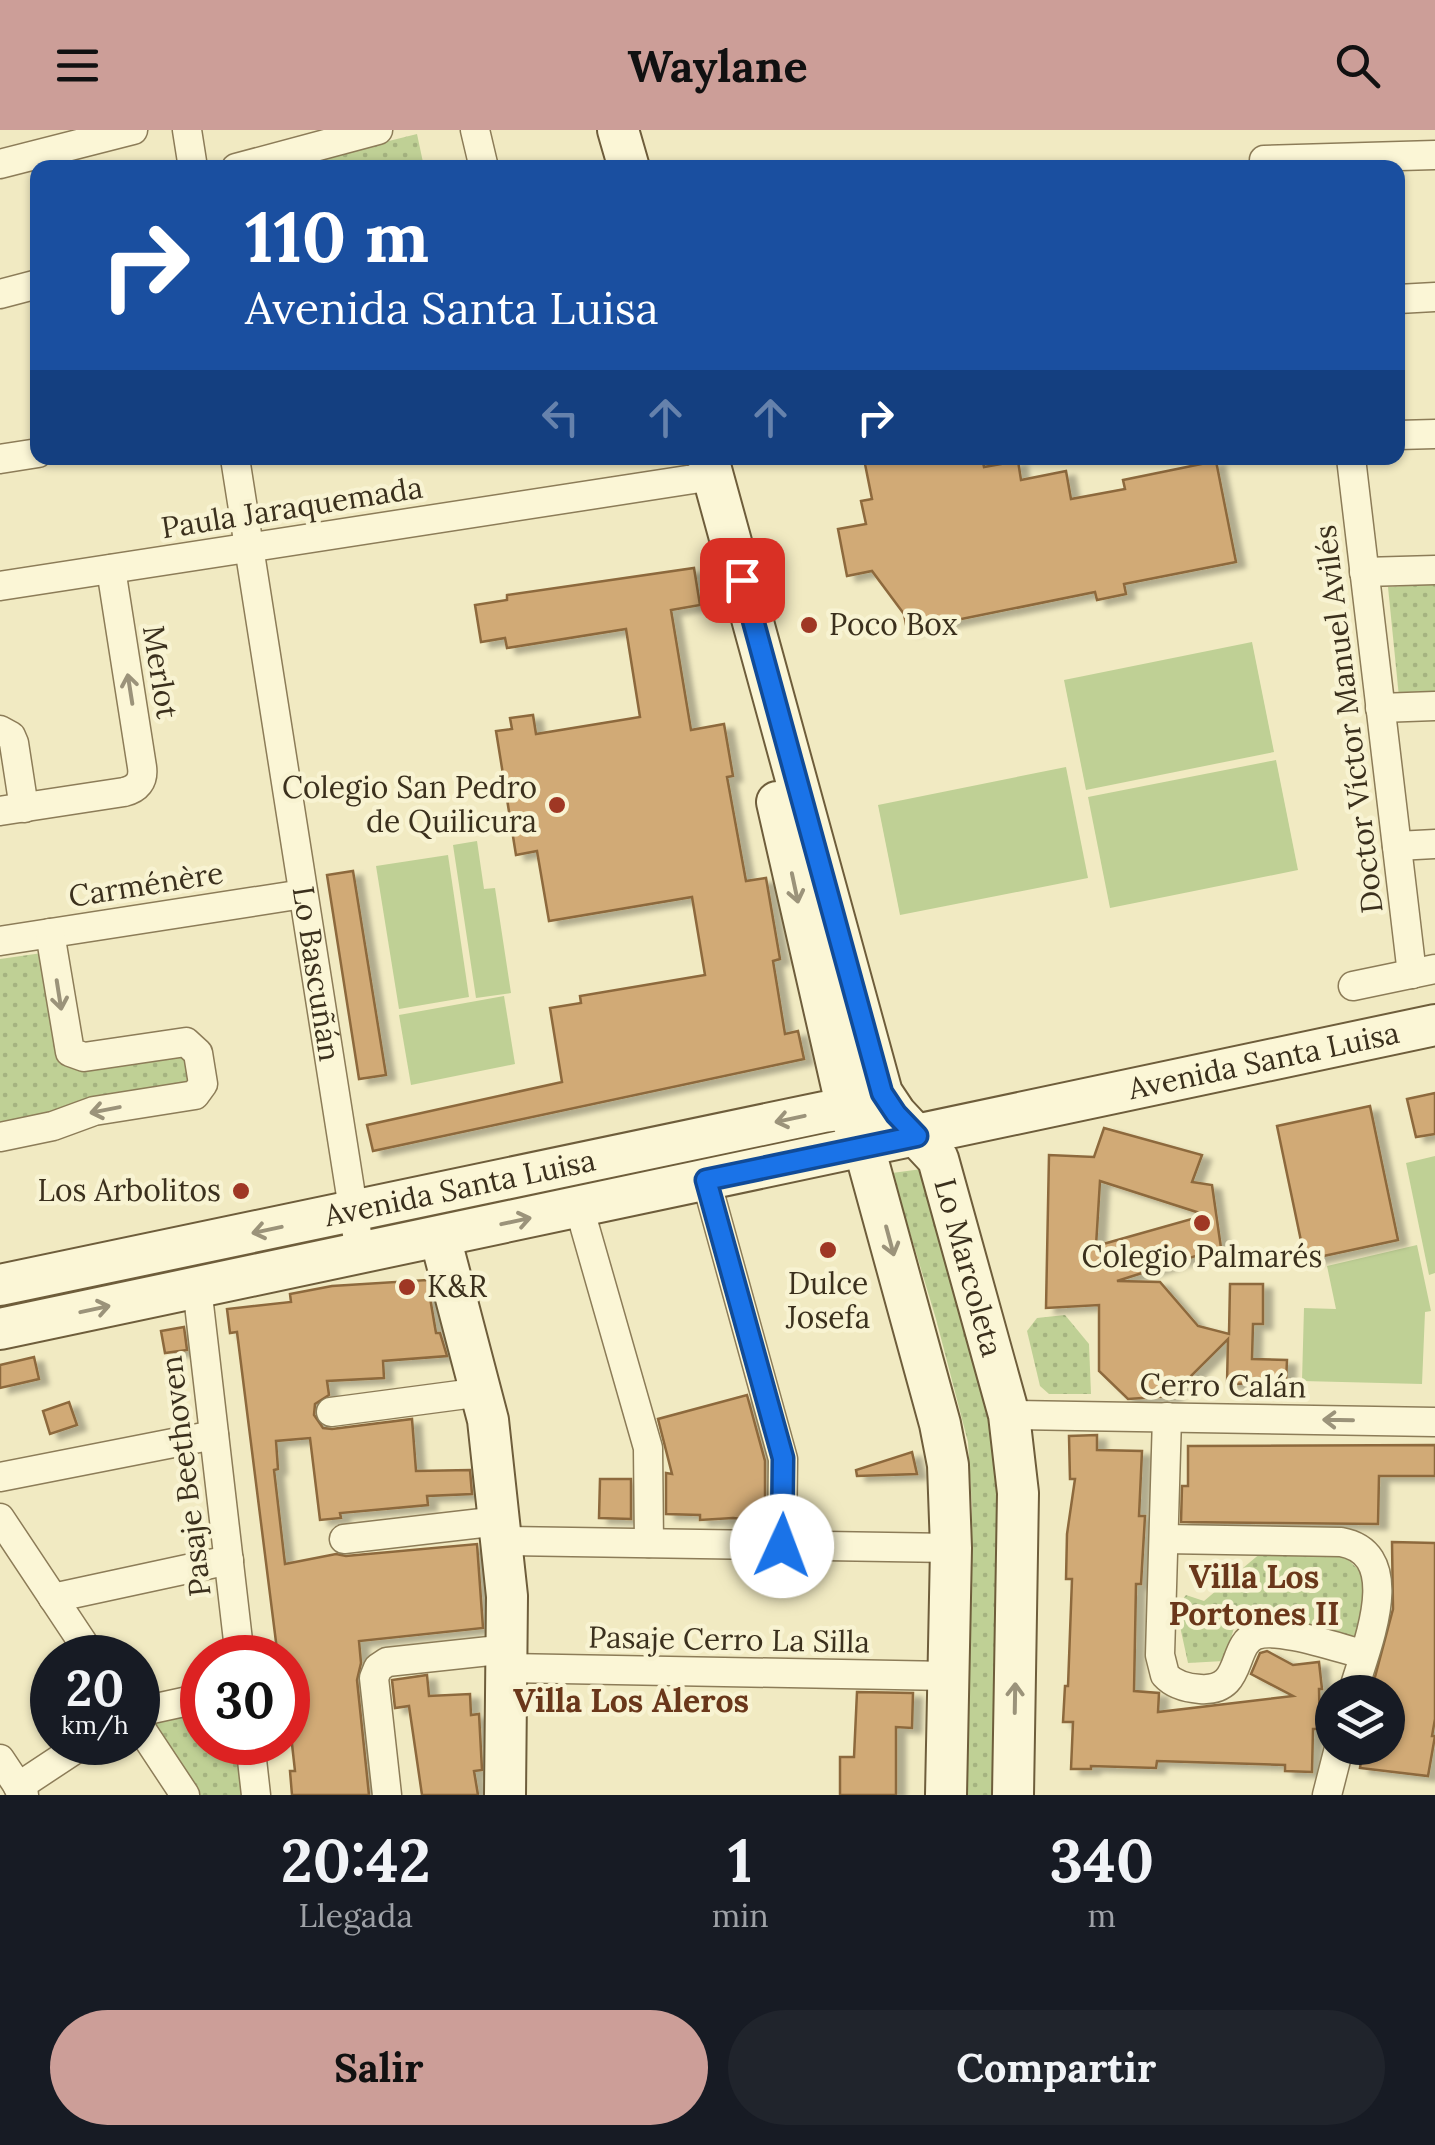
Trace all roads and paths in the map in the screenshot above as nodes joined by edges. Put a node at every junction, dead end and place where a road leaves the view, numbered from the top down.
1 (133, 130) edge
2 (188, 130) edge
3 (378, 130) edge
4 (475, 130) edge
5 (618, 130) edge
6 (65, 148) edge
7 (1435, 155) edge
8 (192, 160) edge
9 (266, 160) edge
10 (482, 160) edge
11 (626, 160) edge
12 (1361, 160) edge
13 (0, 164) edge
14 (30, 286) edge
15 (0, 294) edge
16 (1435, 298) edge
17 (1405, 299) edge
18 (1435, 434) edge
19 (1405, 435) edge
20 (30, 454) edge
21 (0, 459) edge
22 (236, 465) edge
23 (1351, 465) edge
24 (710, 467) edge
25 (248, 548) junction
26 (111, 569) junction
27 (1435, 570) edge
28 (1364, 572) junction
29 (0, 586) edge
30 (762, 655) junction
31 (1435, 706) edge
32 (1380, 708) junction
33 (3, 731) edge
34 (12, 810) edge
35 (1435, 844) edge
36 (1397, 846) junction
37 (303, 894) junction
38 (50, 933) junction
39 (0, 941) edge
40 (1423, 971) edge
41 (1354, 986) dead end
42 (1435, 1025) edge
43 (846, 1109) junction
44 (0, 1136) edge
45 (917, 1136) junction
46 (864, 1147) junction
47 (706, 1180) junction
48 (580, 1207) junction
49 (354, 1212) junction
50 (440, 1237) junction
51 (360, 1253) junction
52 (0, 1286) edge
53 (197, 1287) junction
54 (0, 1329) edge
55 (482, 1392) junction
56 (331, 1412) dead end
57 (1009, 1415) junction
58 (1167, 1417) junction
59 (1435, 1422) edge
60 (214, 1435) junction
61 (0, 1478) edge
62 (0, 1518) edge
63 (500, 1531) junction
64 (344, 1539) dead end
65 (1164, 1539) junction
66 (649, 1543) junction
67 (782, 1546) junction
68 (950, 1548) junction
69 (230, 1560) junction
70 (53, 1598) junction
71 (78, 1635) edge
72 (238, 1635) edge
73 (1363, 1654) junction
74 (508, 1659) junction
75 (1357, 1675) edge
76 (948, 1676) junction
77 (160, 1758) edge
78 (0, 1760) edge
79 (55, 1765) edge
80 (253, 1765) edge
81 (1334, 1765) edge
82 (21, 1791) edge
83 (184, 1795) edge
84 (256, 1795) edge
85 (388, 1795) edge
86 (505, 1795) edge
87 (946, 1795) edge
88 (1013, 1795) edge
89 (1326, 1795) edge

1 - 6 street
2 - 8 street
3 - 9 street
4 - 10 street
5 - 11 main road
6 - 13 street
7 - 12 street
14 - 15 street
16 - 17 street
18 - 19 street
20 - 21 street
22 - 25 street, Lo Bascuñán
23 - 28 street, Doctor Víctor Manuel Avilés
24 - 25 street, Paula Jaraquemada
24 - 30 main road, Lo Marcoleta
25 - 26 street, Paula Jaraquemada
25 - 37 street, Lo Bascuñán
26 - 29 street, Paula Jaraquemada
34 -> 26 street, Merlot
27 - 28 street
28 - 32 street, Doctor Víctor Manuel Avilés
30 -> 43 main road, Lo Marcoleta
30 - 45 main road, Lo Marcoleta
31 - 32 street
32 - 36 street, Doctor Víctor Manuel Avilés
33 - 34 street
35 - 36 street
36 - 40 street, Doctor Víctor Manuel Avilés
37 - 38 street, Carménère
37 - 49 street, Lo Bascuñán
38 - 39 street, Carménère
38 -> 44 street
40 - 41 street
42 - 45 main road, Avenida Santa Luisa
43 - 45 main road
43 - 46 main road, Lo Marcoleta
43 -> 49 main road, Avenida Santa Luisa
45 - 46 main road, Avenida Santa Luisa
45 - 57 main road, Lo Marcoleta
46 - 47 main road, Avenida Santa Luisa
46 -> 68 main road, Lo Marcoleta
47 - 48 main road, Avenida Santa Luisa
47 - 67 street
50 -> 48 main road, Avenida Santa Luisa
48 - 66 street
49 - 51 street, Lo Bascuñán
49 -> 52 main road, Avenida Santa Luisa
50 - 51 main road, Avenida Santa Luisa
50 - 55 main road
51 - 53 main road, Avenida Santa Luisa
54 -> 53 main road, Avenida Santa Luisa
53 - 60 street, Pasaje Beethoven
55 - 56 street
55 - 63 main road
57 - 58 street, Cerro Calán
88 -> 57 main road, Lo Marcoleta
59 -> 58 street, Cerro Calán
58 - 65 street
60 - 61 street
60 - 69 street, Pasaje Beethoven
62 - 70 street
63 - 64 street
63 - 66 street
63 - 74 main road
65 - 73 street
65 - 73 street
66 - 67 street
67 - 68 street
68 - 76 main road, Lo Marcoleta
69 - 70 street
69 - 72 street, Pasaje Beethoven
70 - 71 street
73 - 75 street
74 - 76 street, Pasaje Cerro La Silla
74 - 85 street, Pasaje Cerro La Silla
74 - 86 main road
76 - 87 main road, Lo Marcoleta
77 - 83 street
78 - 82 street
79 - 82 street
80 - 84 street
81 - 89 street

